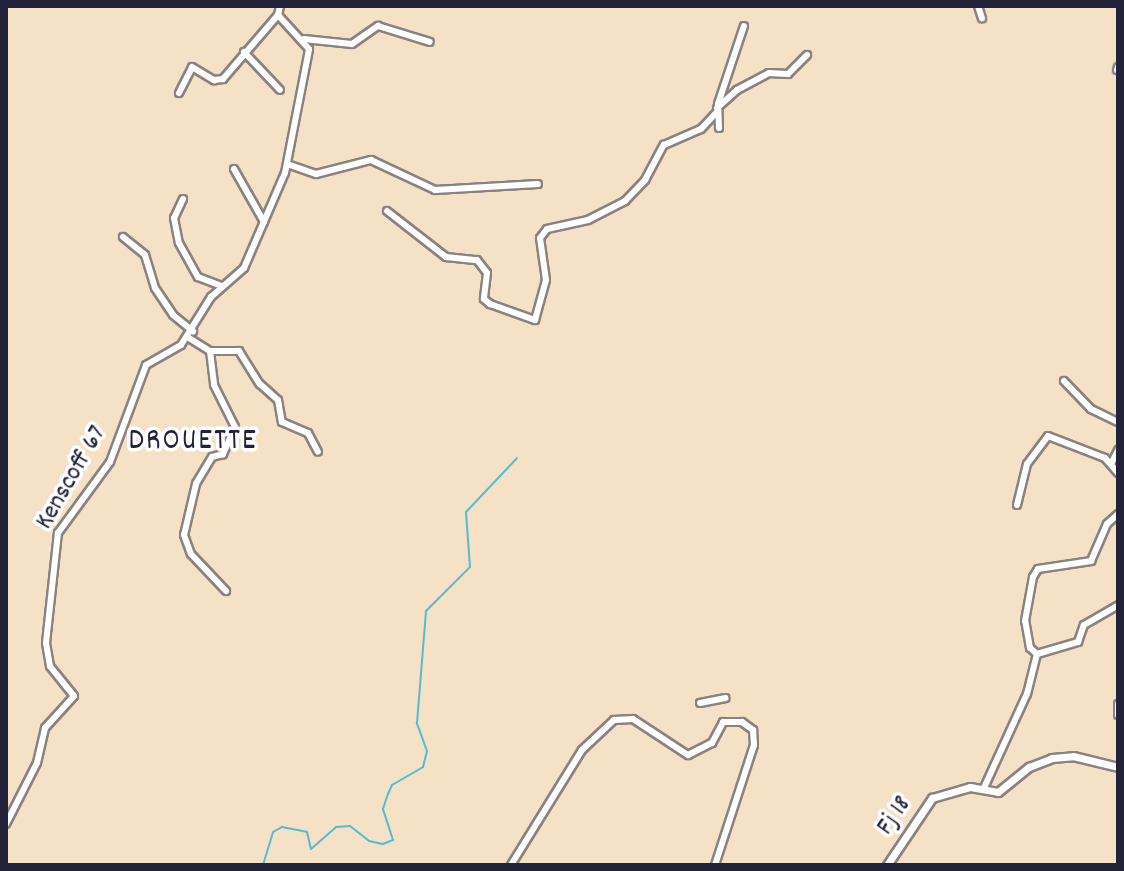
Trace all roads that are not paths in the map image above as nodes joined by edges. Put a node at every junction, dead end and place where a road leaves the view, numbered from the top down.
1 (280, 6) edge
2 (978, 6) edge
3 (278, 15) junction
4 (982, 18) dead end
5 (744, 26) dead end
6 (304, 39) junction
7 (430, 42) dead end
8 (244, 52) junction
9 (807, 55) dead end
10 (280, 90) dead end
11 (179, 93) dead end
12 (717, 110) junction
13 (719, 128) dead end
14 (287, 164) junction
15 (234, 169) dead end
16 (538, 184) dead end
17 (183, 199) dead end
18 (387, 211) dead end
19 (264, 222) junction
20 (123, 237) dead end
21 (222, 286) junction
22 (191, 334) junction
23 (210, 351) junction
24 (1064, 381) dead end
25 (1118, 422) edge
26 (1118, 450) edge
27 (318, 452) dead end
28 (1111, 464) junction
29 (1118, 473) edge
30 (1017, 505) dead end
31 (1118, 514) edge
32 (226, 591) dead end
33 (1118, 605) edge
34 (1037, 654) junction
35 (726, 698) dead end
36 (700, 703) dead end
37 (1118, 704) edge
38 (1118, 715) edge
39 (1118, 767) edge
40 (983, 790) junction
41 (6, 824) edge
42 (511, 865) edge
43 (715, 865) edge
44 (887, 865) edge

1 - 3 street
2 - 4 street
3 - 6 street
3 - 8 street
5 - 12 street
6 - 7 street
6 - 14 street, Kenscoff 67
8 - 10 street
8 - 11 street
9 - 12 street
12 - 13 street
12 - 18 street
14 - 16 street
14 - 19 street, Kenscoff 67
15 - 19 street
17 - 21 street
19 - 21 street, Kenscoff 67
20 - 22 street
21 - 22 street, Kenscoff 67
22 - 23 street
22 - 41 street, Kenscoff 67
23 - 27 street
23 - 32 street
24 - 25 street
26 - 28 street
28 - 29 street
28 - 30 street
31 - 34 street
33 - 34 street
34 - 40 street
35 - 36 street
37 - 38 street
39 - 40 street, Fj 18
40 - 44 street, Fj 18
42 - 43 street

